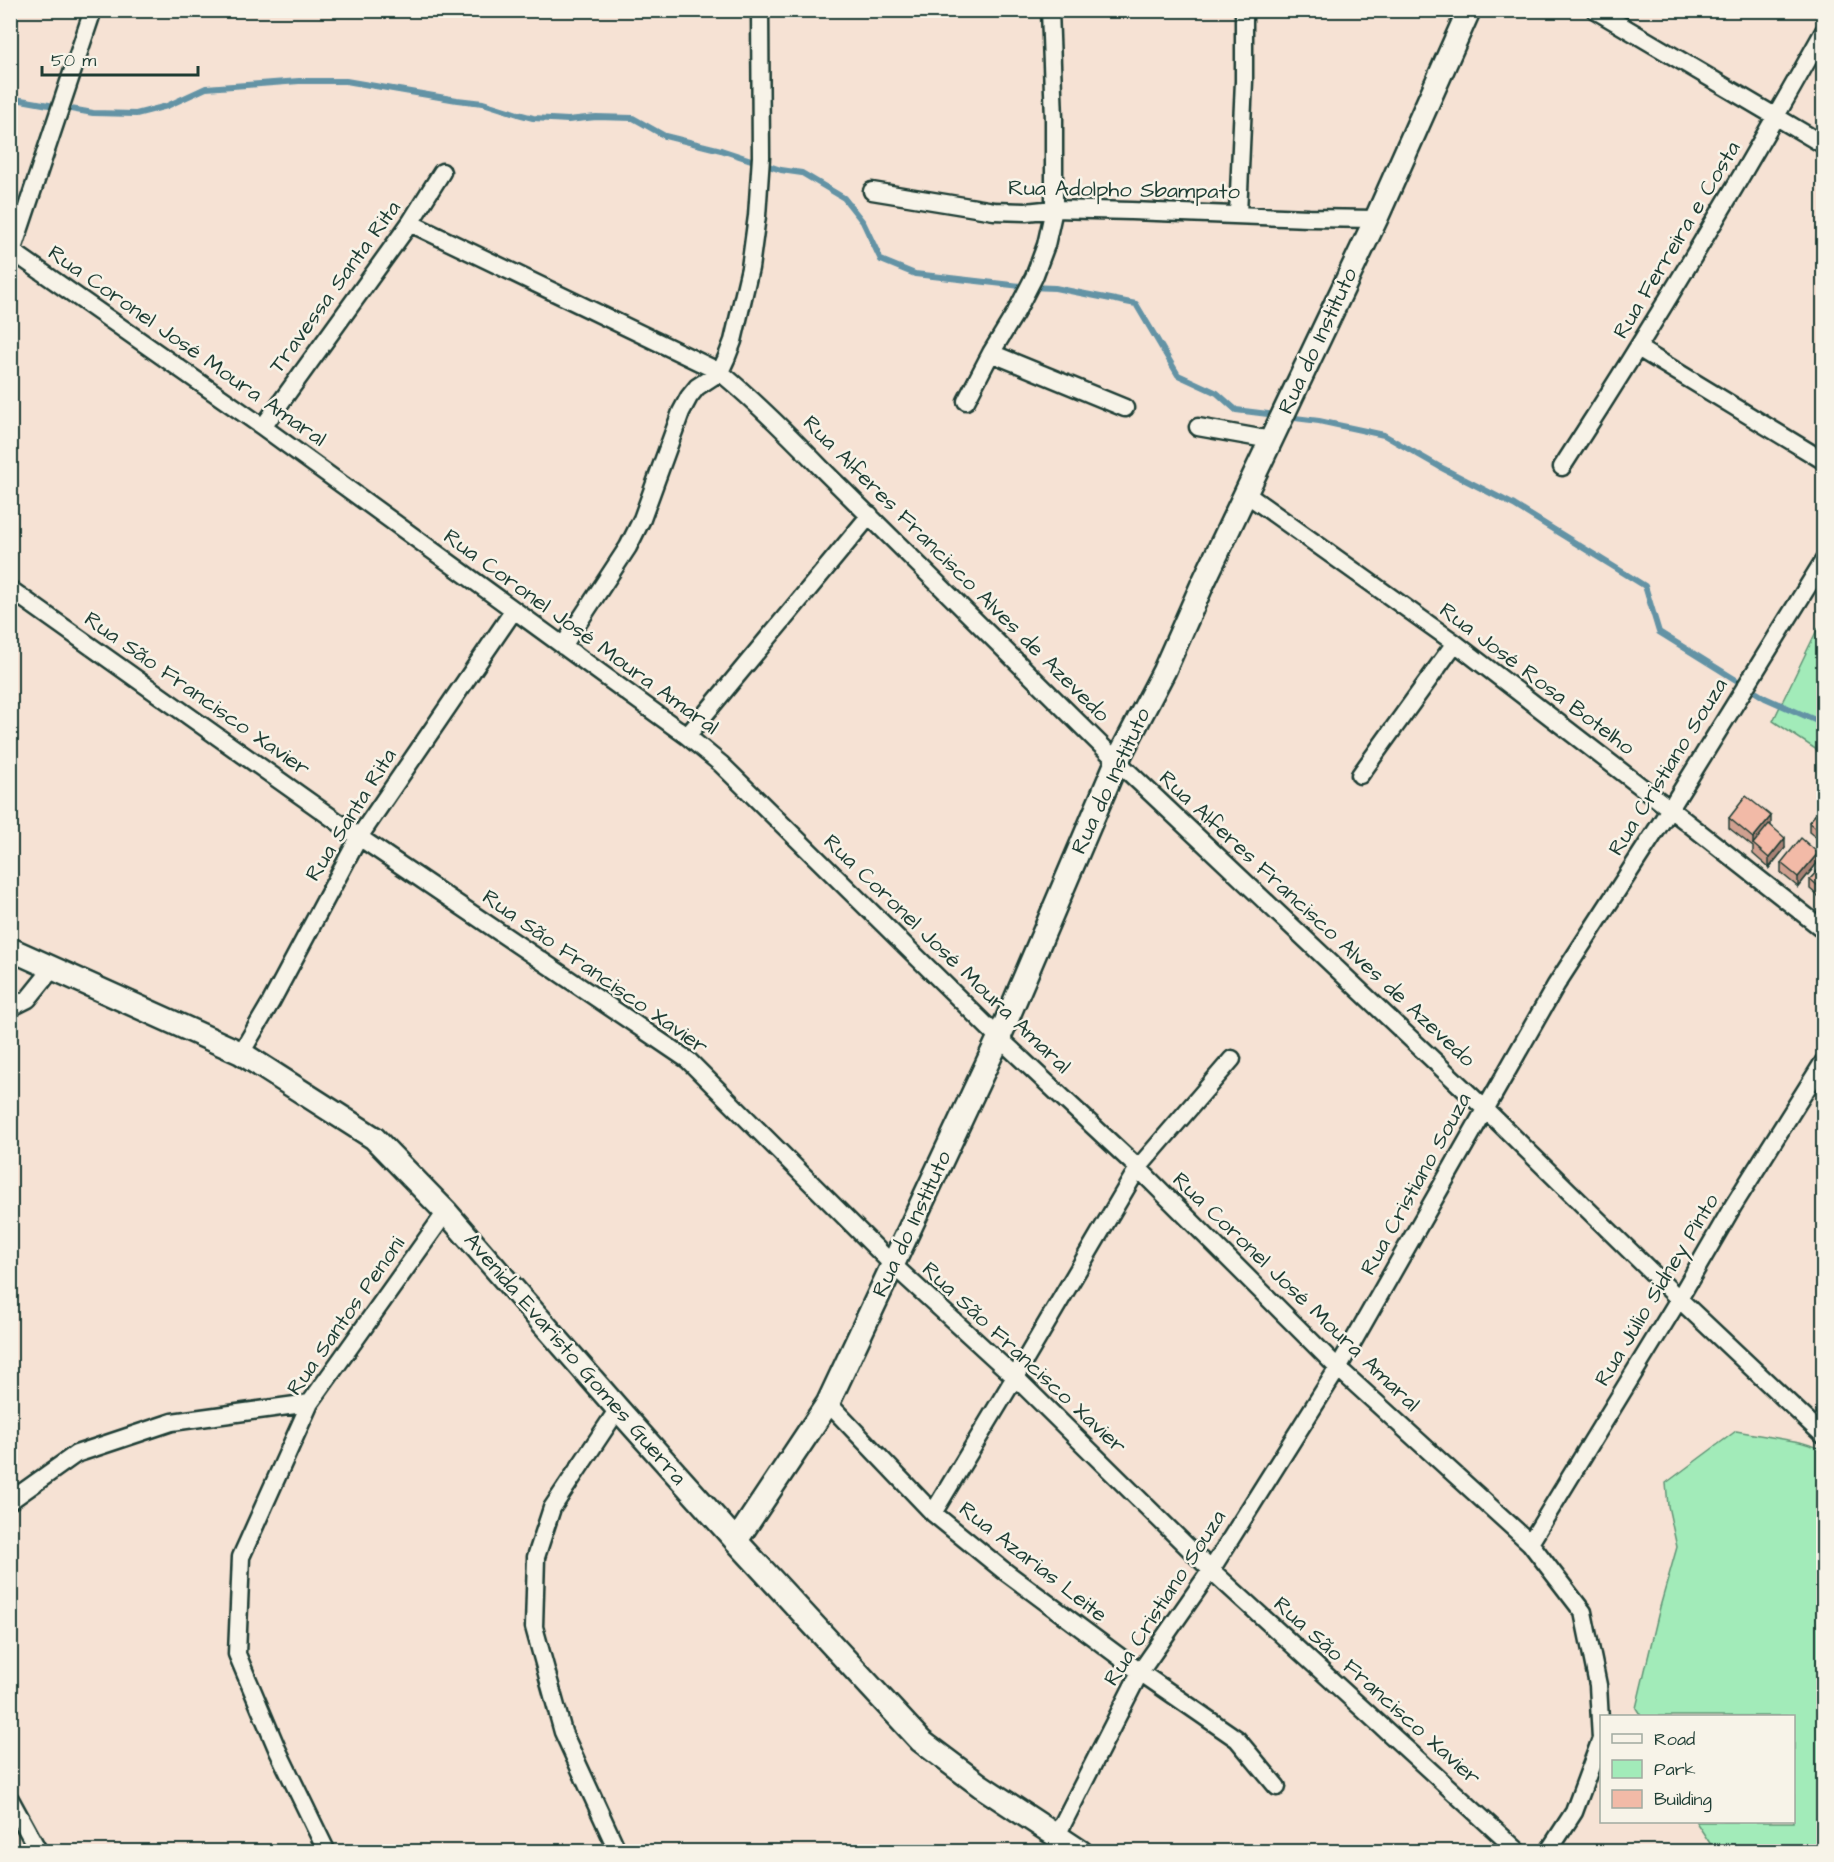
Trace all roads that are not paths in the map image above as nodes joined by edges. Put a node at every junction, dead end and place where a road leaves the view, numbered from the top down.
1 (93, 10) edge
2 (760, 10) edge
3 (1050, 10) edge
4 (1244, 10) edge
5 (1469, 10) edge
6 (1594, 10) edge
7 (1824, 32) edge
8 (1776, 117) junction
9 (1824, 145) edge
10 (442, 172) dead end
11 (872, 191) dead end
12 (1054, 209) junction
13 (1238, 214) junction
14 (1376, 219) junction
15 (410, 223) junction
16 (11, 254) edge
17 (1638, 348) junction
18 (991, 352) junction
19 (720, 372) junction
20 (966, 402) dead end
21 (1125, 408) dead end
22 (263, 427) junction
23 (1198, 427) dead end
24 (1271, 440) junction
25 (1824, 461) edge
26 (1562, 468) dead end
27 (1245, 492) junction
28 (870, 515) junction
29 (1824, 560) edge
30 (10, 589) edge
31 (514, 610) junction
32 (1455, 644) junction
33 (563, 646) junction
34 (687, 736) junction
35 (1117, 761) junction
36 (1360, 775) dead end
37 (1670, 809) junction
38 (358, 837) junction
39 (1824, 930) edge
40 (10, 950) edge
41 (53, 968) junction
42 (10, 1008) edge
43 (999, 1038) junction
44 (241, 1053) junction
45 (1232, 1059) dead end
46 (1824, 1061) edge
47 (1484, 1108) junction
48 (1138, 1168) junction
49 (446, 1212) junction
50 (893, 1265) junction
51 (1679, 1299) junction
52 (1338, 1368) junction
53 (1016, 1377) junction
54 (310, 1403) junction
55 (828, 1403) junction
56 (618, 1409) junction
57 (1824, 1436) edge
58 (10, 1501) edge
59 (933, 1513) junction
60 (736, 1541) junction
61 (1530, 1543) junction
62 (1211, 1570) junction
63 (1140, 1672) junction
64 (1600, 1721) edge
65 (1600, 1742) edge
66 (1277, 1787) dead end
67 (10, 1799) edge
68 (1057, 1835) junction
69 (39, 1851) edge
70 (327, 1851) edge
71 (618, 1851) edge
72 (1082, 1851) edge
73 (1519, 1851) edge
74 (1548, 1851) edge

1 - 16 street
2 - 19 street
3 - 12 street
4 - 13 street
5 - 14 main road, Rua do Instituto
6 - 8 street
7 - 8 street, Rua Ferreira e Costa
8 - 9 street
8 - 17 street, Rua Ferreira e Costa
10 - 15 street, Travessa Santa Rita
11 - 12 street, Rua Adolpho Sbampato
12 - 13 street, Rua Adolpho Sbampato
12 - 18 street
13 - 14 street, Rua Adolpho Sbampato
14 - 24 main road, Rua do Instituto
15 - 19 street, Rua Alferes Francisco Alves de Azevedo
15 - 22 street, Travessa Santa Rita
16 - 22 street, Rua Coronel José Moura Amaral
17 - 25 street
17 - 26 street, Rua Ferreira e Costa
18 - 20 street
18 - 21 street
19 - 28 street, Rua Alferes Francisco Alves de Azevedo
19 - 33 street
22 - 31 street, Rua Coronel José Moura Amaral
23 - 24 street
24 - 27 main road, Rua do Instituto
27 - 32 street, Rua José Rosa Botelho
27 - 35 main road, Rua do Instituto
28 - 34 street
28 - 35 street, Rua Alferes Francisco Alves de Azevedo
29 - 37 street, Rua Cristiano Souza
30 - 38 street, Rua São Francisco Xavier
31 - 33 street, Rua Coronel José Moura Amaral
31 - 38 street, Rua Santa Rita
32 - 36 street
32 - 37 street, Rua José Rosa Botelho
33 - 34 street, Rua Coronel José Moura Amaral
34 - 43 street, Rua Coronel José Moura Amaral
35 - 43 main road, Rua do Instituto
35 - 47 street, Rua Alferes Francisco Alves de Azevedo
37 - 39 street, Rua José Rosa Botelho
37 - 47 street, Rua Cristiano Souza
38 - 44 street, Rua Santa Rita
38 - 50 street, Rua São Francisco Xavier
40 - 41 main road, Avenida Evaristo Gomes Guerra
41 - 42 street
41 - 44 main road, Avenida Evaristo Gomes Guerra
43 - 48 street, Rua Coronel José Moura Amaral
43 - 50 main road, Rua do Instituto
44 - 49 main road, Avenida Evaristo Gomes Guerra
45 - 48 street
46 - 51 street, Rua Júlio Sidney Pinto
47 - 51 street, Rua Alferes Francisco Alves de Azevedo
47 - 52 street, Rua Cristiano Souza
48 - 52 street, Rua Coronel José Moura Amaral
48 - 53 street
49 - 54 street, Rua Santos Penoni
49 - 56 main road, Avenida Evaristo Gomes Guerra
50 - 53 street, Rua São Francisco Xavier
50 - 55 main road, Rua do Instituto
51 - 57 street, Rua Alferes Francisco Alves de Azevedo
51 - 61 street, Rua Júlio Sidney Pinto
52 - 61 street, Rua Coronel José Moura Amaral
52 - 62 street, Rua Cristiano Souza
53 - 59 street
53 - 62 street, Rua São Francisco Xavier
54 - 58 street
54 - 70 street, Rua Santos Penoni
55 - 59 street, Rua Azarias Leite
55 - 60 main road, Rua do Instituto
56 - 60 main road, Avenida Evaristo Gomes Guerra
56 - 71 street
59 - 63 street, Rua Azarias Leite
60 - 68 main road, Avenida Evaristo Gomes Guerra
61 - 64 street, Rua Coronel José Moura Amaral
62 - 63 street, Rua Cristiano Souza
62 - 73 street, Rua São Francisco Xavier
63 - 66 street, Rua Azarias Leite
63 - 68 street, Rua Cristiano Souza
65 - 74 street, Rua Coronel José Moura Amaral
67 - 69 street
68 - 72 main road, Avenida Evaristo Gomes Guerra

